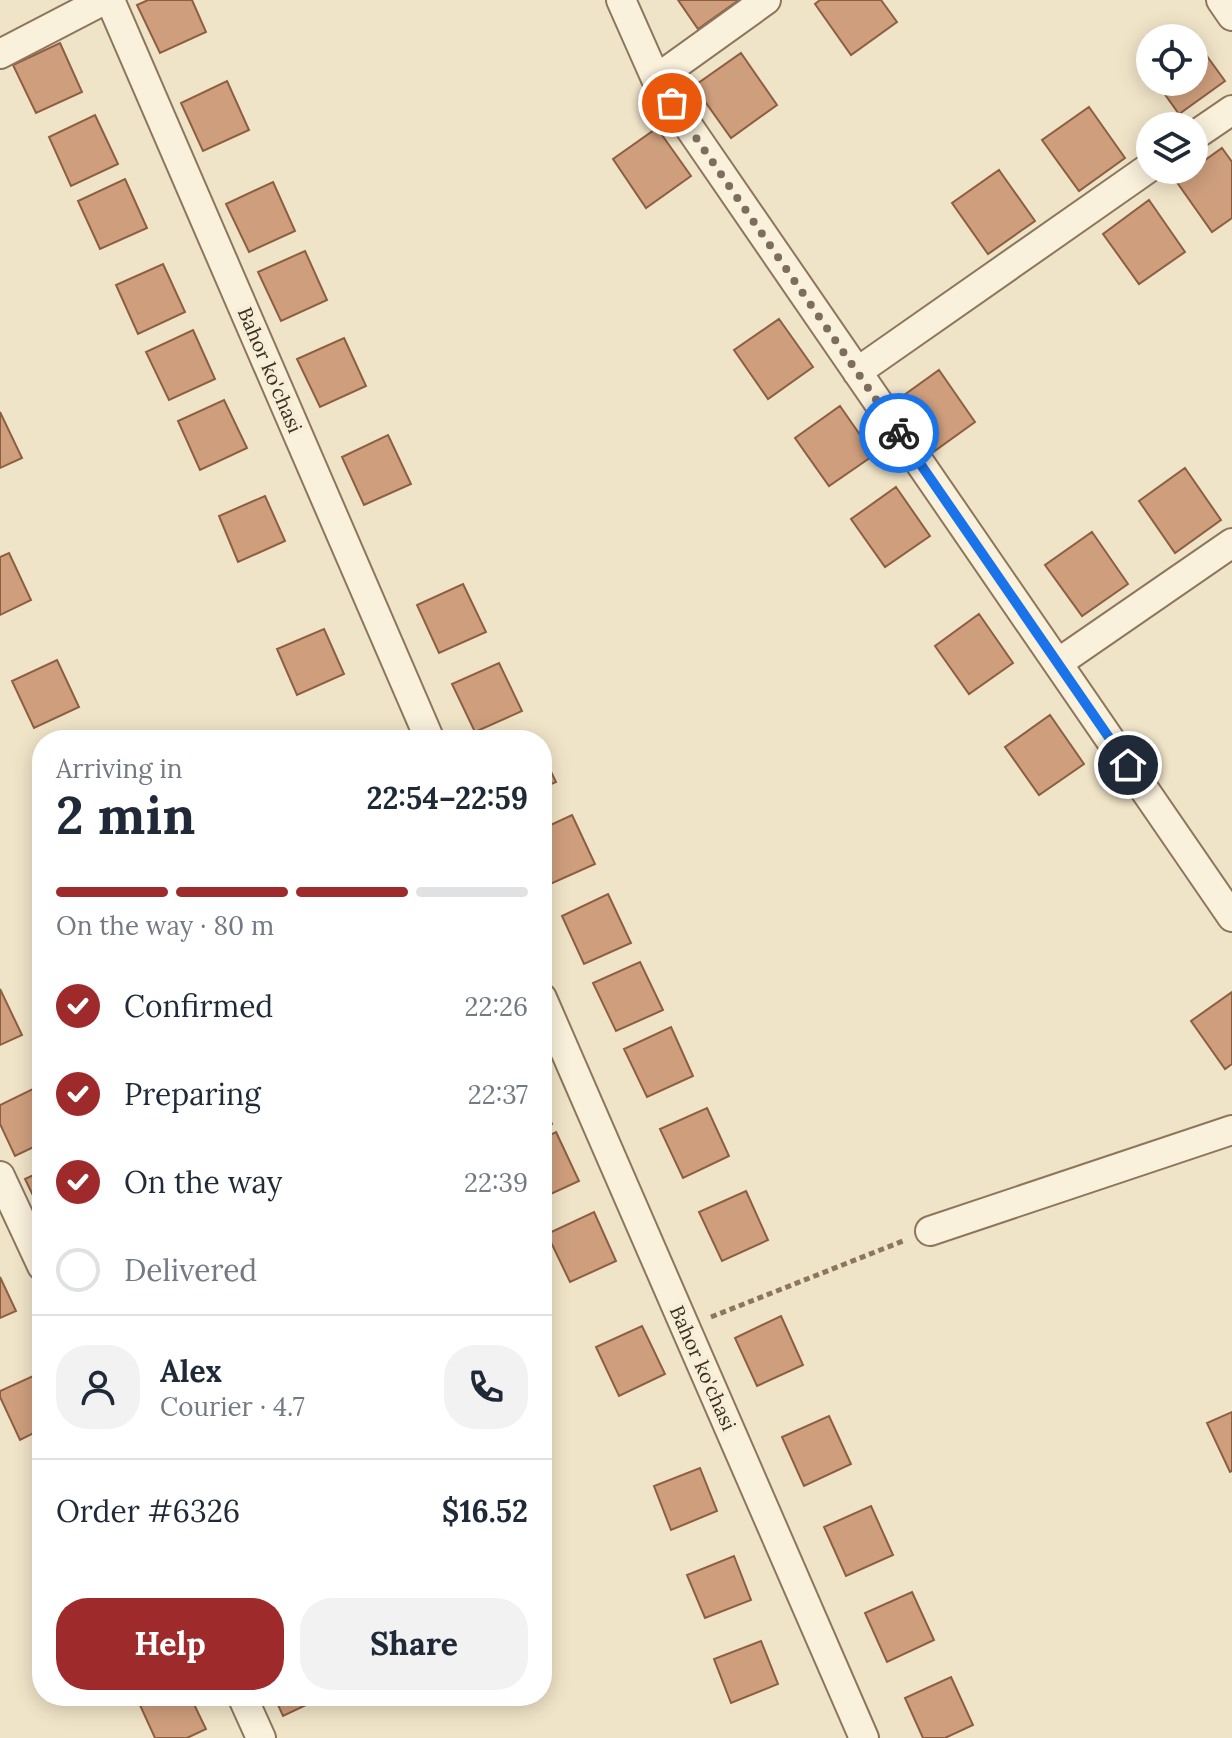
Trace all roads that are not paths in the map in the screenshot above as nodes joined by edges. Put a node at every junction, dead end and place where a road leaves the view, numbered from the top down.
1 (107, 0) edge
2 (621, 0) edge
3 (766, 0) edge
4 (1221, 0) edge
5 (1232, 16) edge
6 (0, 54) edge
7 (656, 79) junction
8 (1232, 110) edge
9 (1208, 126) edge
10 (1136, 177) edge
11 (857, 372) junction
12 (1232, 543) edge
13 (1058, 663) junction
14 (426, 730) edge
15 (1232, 917) edge
16 (552, 1021) edge
17 (1232, 1130) edge
18 (0, 1176) edge
19 (930, 1231) road end
20 (32, 1245) edge
21 (247, 1706) edge
22 (261, 1738) edge
23 (864, 1738) edge

1 - 6 street
1 - 14 street, Bahor ko'chasi
2 - 7 street
3 - 7 street
4 - 5 street
7 - 11 street
8 - 9 street
10 - 11 street
11 - 13 street
12 - 13 street
13 - 15 street
16 - 23 street, Bahor ko'chasi
17 - 19 street
18 - 20 street
21 - 22 street

